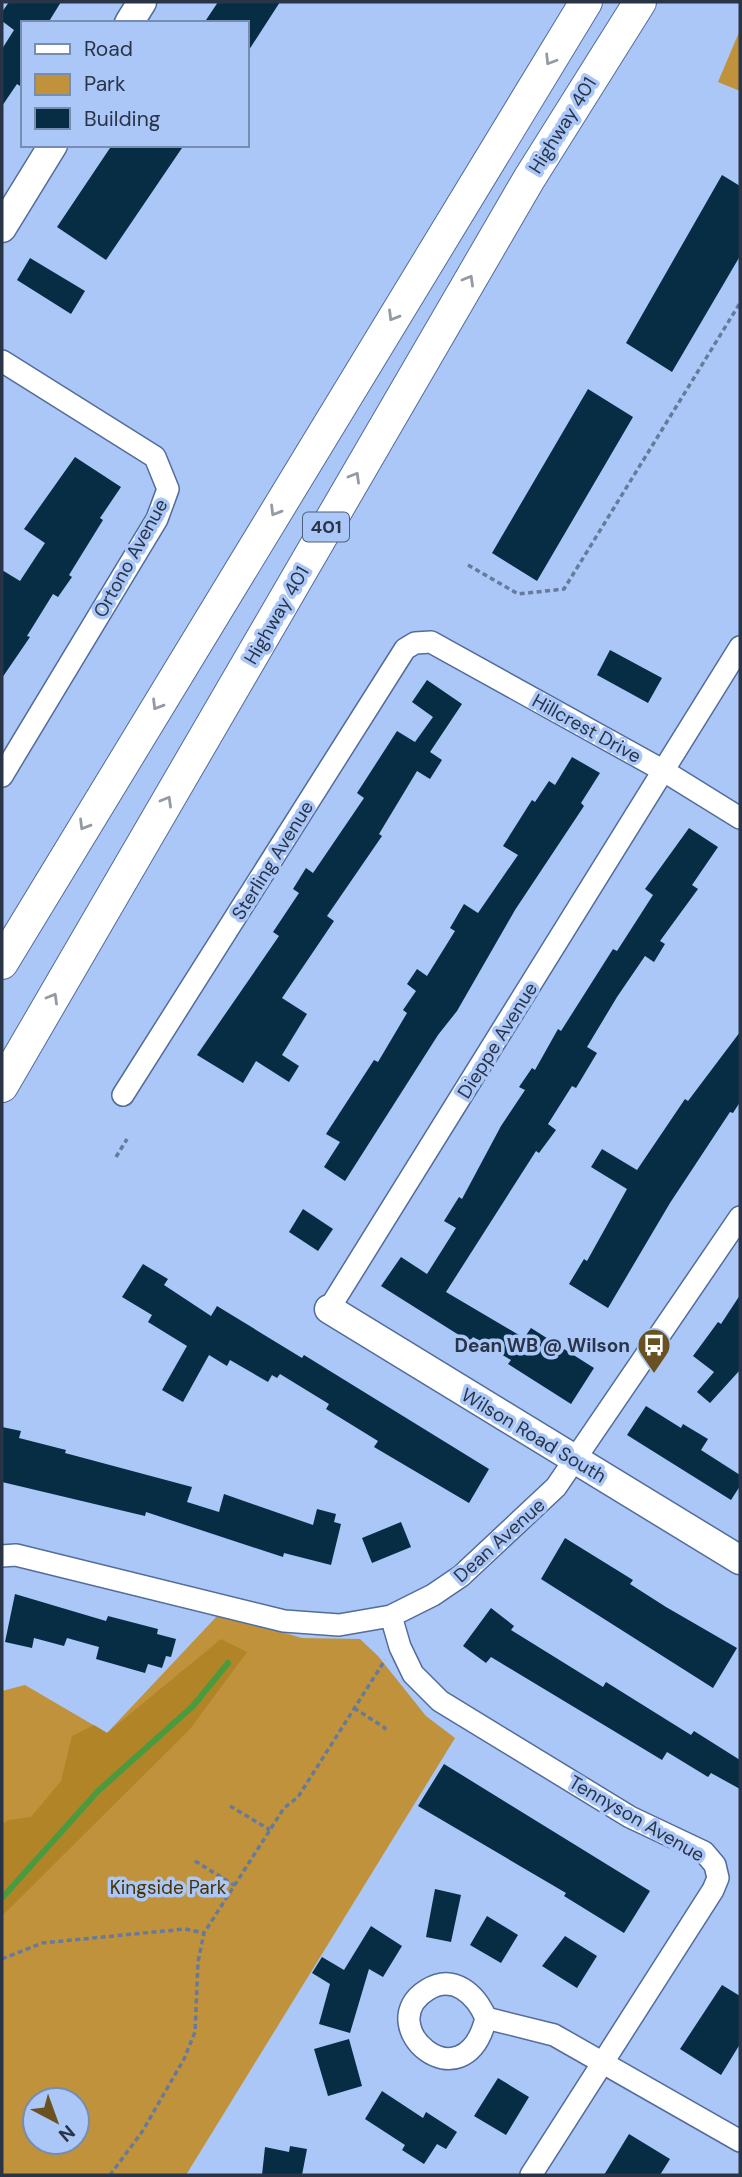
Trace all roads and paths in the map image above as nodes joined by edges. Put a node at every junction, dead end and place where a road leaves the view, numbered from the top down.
1 (142, 2) edge
2 (586, 2) edge
3 (640, 2) edge
4 (130, 21) edge
5 (52, 147) edge
6 (2, 228) edge
7 (740, 303) edge
8 (2, 361) edge
9 (468, 565) dead end
10 (432, 642) joint
11 (740, 647) edge
12 (664, 771) junction
13 (2, 776) edge
14 (740, 818) edge
15 (2, 963) edge
16 (2, 1086) edge
17 (123, 1095) dead end
18 (127, 1139) dead end
19 (116, 1157) dead end
20 (740, 1217) edge
21 (329, 1309) joint
22 (576, 1460) junction
23 (2, 1556) edge
24 (740, 1560) edge
25 (391, 1616) junction
26 (400, 1647) junction
27 (354, 1708) junction
28 (383, 1732) dead end
29 (230, 1805) dead end
30 (270, 1830) junction
31 (195, 1861) dead end
32 (234, 1885) junction
33 (204, 1933) junction
34 (2, 1959) edge
35 (486, 2018) dead end
36 (603, 2063) junction
37 (740, 2141) edge
38 (110, 2175) edge
39 (531, 2175) edge

1 - 4 main road
2 -> 15 highway, 401
16 -> 3 highway, Highway 401 / 401
5 - 6 main road
7 - 9 path
8 - 13 street, Ortono Avenue
10 - 12 street, Hillcrest Drive
10 - 17 street, Sterling Avenue
11 - 12 street, Dieppe Avenue
12 - 14 street, Hillcrest Drive
12 - 21 street, Dieppe Avenue
18 - 19 path
20 - 22 street, Dean Avenue
21 - 22 main road, Wilson Road South
22 - 24 main road, Wilson Road South
22 - 25 street, Dean Avenue
23 - 25 street, Dean Avenue
25 - 26 street, Tennyson Avenue
26 - 27 path
26 - 36 street, Tennyson Avenue
27 - 28 path
27 - 30 path
29 - 30 path
30 - 32 path
31 - 32 path
32 - 33 path
33 - 34 path
33 - 38 path
35 - 36 street
36 - 37 street
36 - 39 street, Tennyson Avenue

